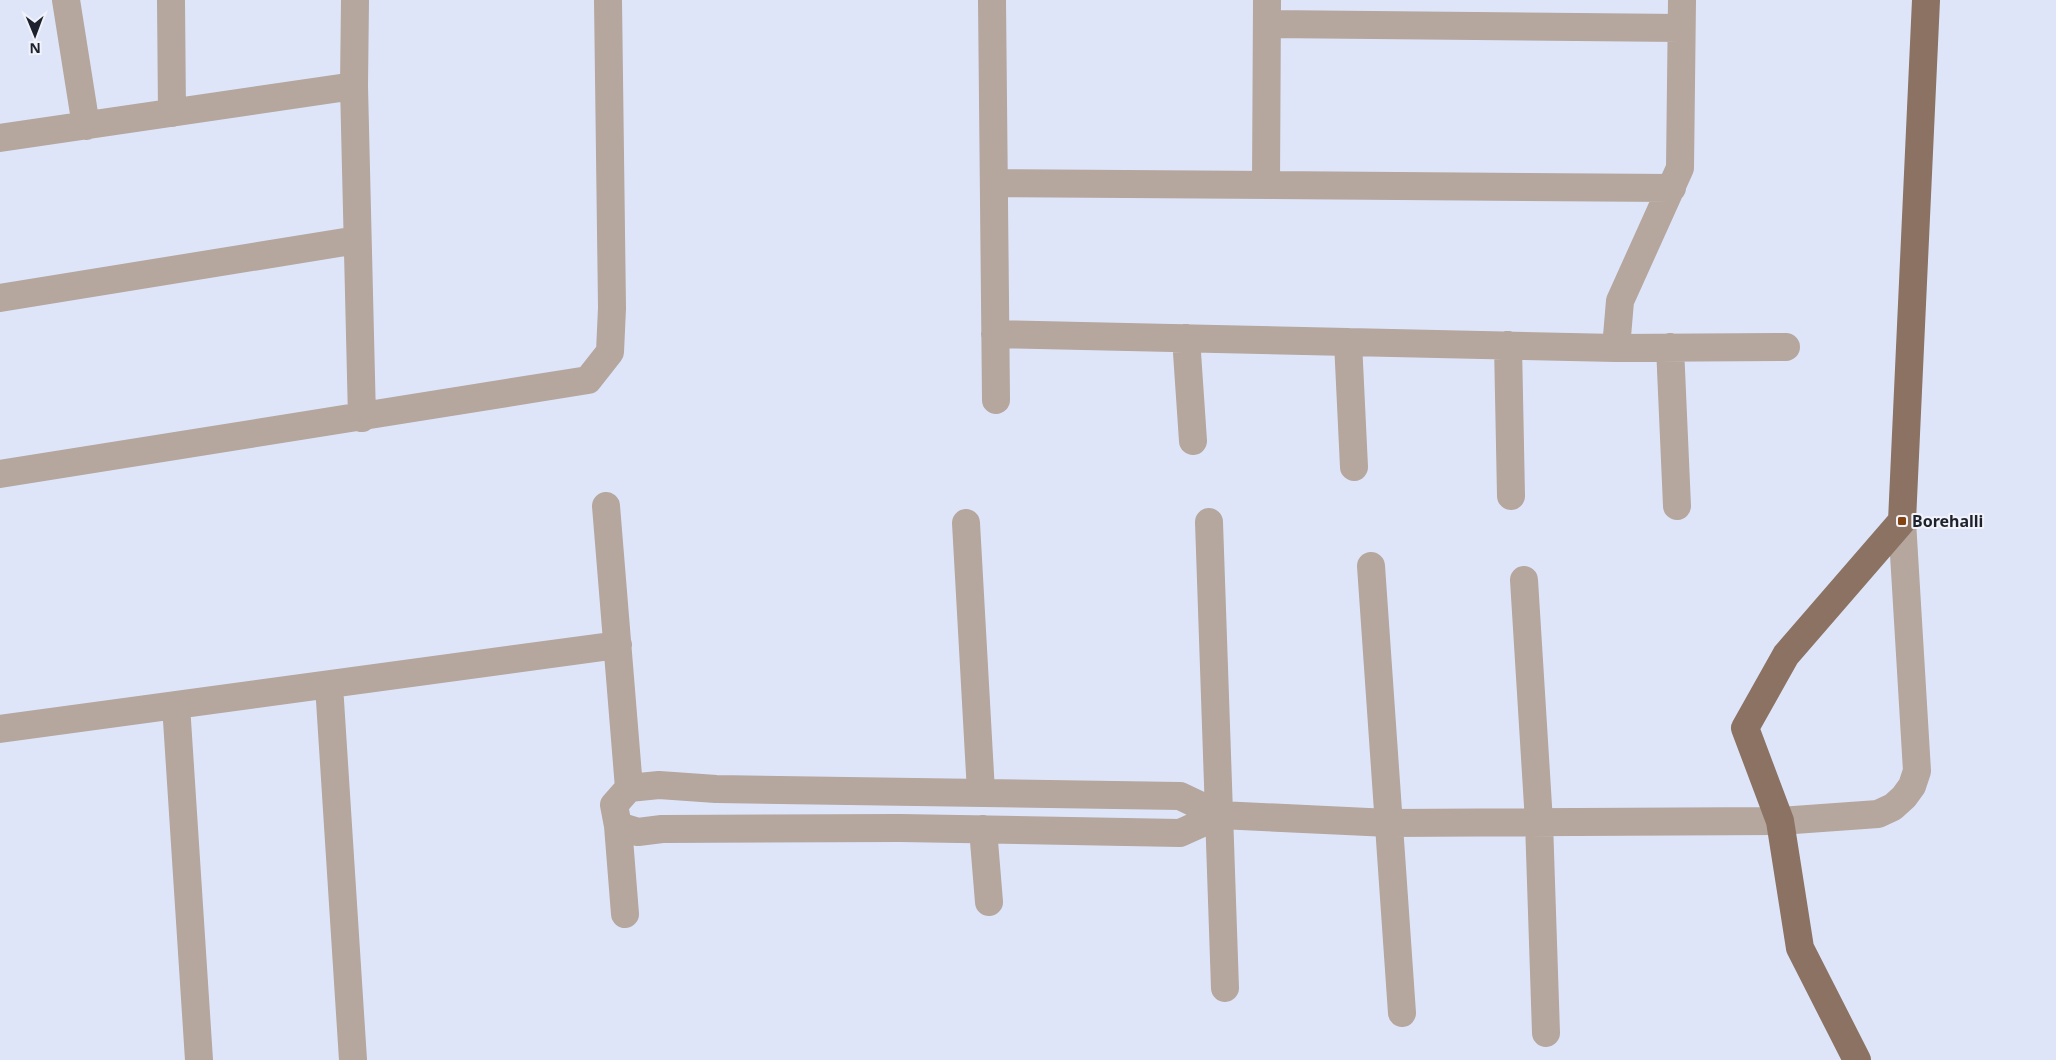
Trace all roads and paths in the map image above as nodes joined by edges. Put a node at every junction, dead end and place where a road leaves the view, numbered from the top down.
1 (66, 0) edge
2 (171, 0) edge
3 (355, 0) edge
4 (608, 0) edge
5 (992, 0) edge
6 (1682, 0) edge
7 (1926, 0) edge
8 (1267, 12) edge
9 (1681, 28) junction
10 (354, 86) junction
11 (172, 113) junction
12 (86, 126) junction
13 (0, 138) edge
14 (994, 183) junction
15 (1266, 185) junction
16 (1672, 188) junction
17 (357, 240) junction
18 (0, 298) edge
19 (995, 334) junction
20 (1186, 338) junction
21 (1348, 342) junction
22 (1508, 345) junction
23 (1670, 347) junction
24 (1786, 347) dead end
25 (1616, 348) junction
26 (996, 400) dead end
27 (362, 418) junction
28 (1193, 441) dead end
29 (1354, 467) dead end
30 (0, 474) edge
31 (1511, 496) dead end
32 (606, 506) dead end
33 (1677, 506) dead end
34 (1902, 521) junction
35 (1209, 522) dead end
36 (966, 523) dead end
37 (1371, 566) dead end
38 (1524, 580) dead end
39 (618, 646) junction
40 (328, 685) junction
41 (176, 705) junction
42 (0, 729) edge
43 (629, 788) junction
44 (981, 792) junction
45 (1220, 815) junction
46 (1780, 820) junction
47 (1539, 822) junction
48 (1389, 823) junction
49 (618, 826) junction
50 (983, 829) junction
51 (989, 902) dead end
52 (624, 914) dead end
53 (1225, 988) dead end
54 (1402, 1014) dead end
55 (1546, 1033) dead end
56 (200, 1060) edge
57 (353, 1060) edge
58 (1857, 1060) edge

1 - 12 street
2 - 11 street
3 - 10 street
4 - 27 street
5 - 14 street
6 - 9 street
7 - 34 main road
8 - 9 street
8 - 15 street
9 - 16 street
10 - 11 street
10 - 17 street
11 - 12 street
12 - 13 street
14 - 15 street
14 - 19 street
15 - 16 street
16 - 25 street
17 - 18 street
17 - 27 street
19 - 20 street
19 - 26 street
20 - 21 street
20 - 28 street
21 - 22 street
21 - 29 street
22 - 25 street
22 - 31 street
23 - 24 street
23 - 25 street
23 - 33 street
27 - 30 street
32 - 39 street
34 - 46 main road
34 - 46 street
35 - 45 street
36 - 44 street
37 - 48 street
38 - 47 street
39 - 40 street
39 - 43 street
40 - 41 street
40 - 57 street
41 - 42 street
41 - 56 street
43 - 44 street
43 - 49 street
44 - 45 street
45 - 48 street
45 - 50 street
45 - 53 street
46 - 47 street
46 - 58 main road
47 - 48 street
47 - 55 street
48 - 54 street
49 - 50 street
49 - 52 street
50 - 51 street

